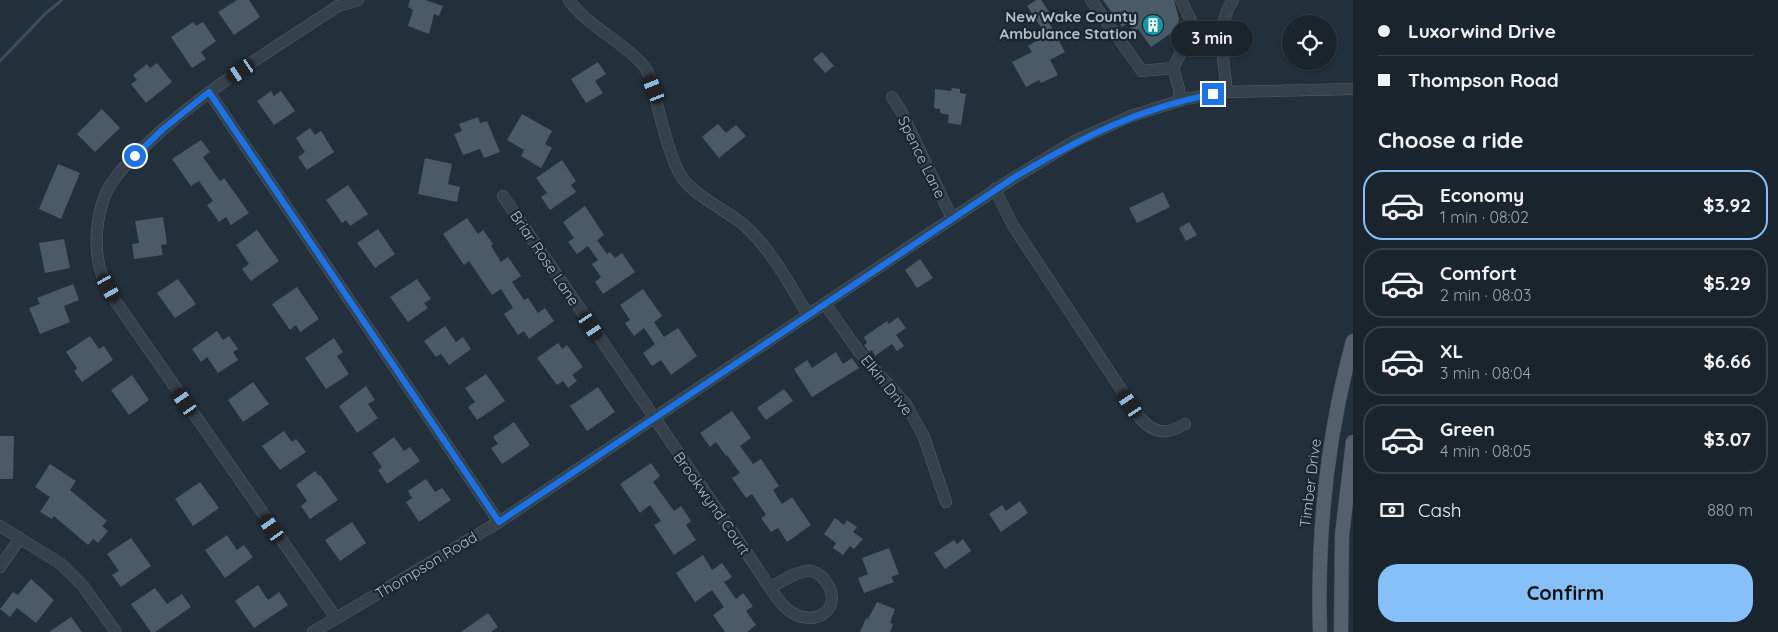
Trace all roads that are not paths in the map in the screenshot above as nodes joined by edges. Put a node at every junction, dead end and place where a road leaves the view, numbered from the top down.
1 (358, 0) edge
2 (569, 0) edge
3 (1091, 0) edge
4 (1181, 0) edge
5 (1233, 0) edge
6 (1173, 68) junction
7 (1353, 89) edge
8 (209, 92) junction
9 (1227, 92) junction
10 (892, 97) dead end
11 (1180, 101) junction
12 (995, 189) junction
13 (503, 196) dead end
14 (952, 218) junction
15 (825, 304) junction
16 (808, 315) junction
17 (1353, 341) edge
18 (654, 419) junction
19 (1185, 424) dead end
20 (1353, 442) edge
21 (946, 502) dead end
22 (499, 522) junction
23 (0, 526) edge
24 (20, 538) junction
25 (0, 567) edge
26 (770, 586) junction
27 (336, 618) junction
28 (116, 632) edge
29 (313, 632) edge
30 (1320, 632) edge
31 (1341, 632) edge

1 - 8 street
2 - 16 street
3 - 6 street
4 - 6 street
5 - 9 street
6 - 11 street
7 - 9 street, Thompson Road
8 - 22 street
8 - 27 street
9 - 11 street, Thompson Road
10 - 14 street, Spence Lane
11 - 12 street, Thompson Road
12 - 14 street, Thompson Road
12 - 19 street
13 - 18 street, Briar Rose Lane
14 - 15 street, Thompson Road
15 - 16 street, Thompson Road
15 - 21 street, Elkin Drive
16 - 18 street, Thompson Road
17 - 30 main road, Timber Drive
18 - 22 street, Thompson Road
18 - 26 street, Brookwynd Court
20 - 31 main road
22 - 27 street, Thompson Road
23 - 24 street
24 - 25 street
24 - 28 street
26 - 26 street, Brookwynd Court
27 - 29 street, Thompson Road

